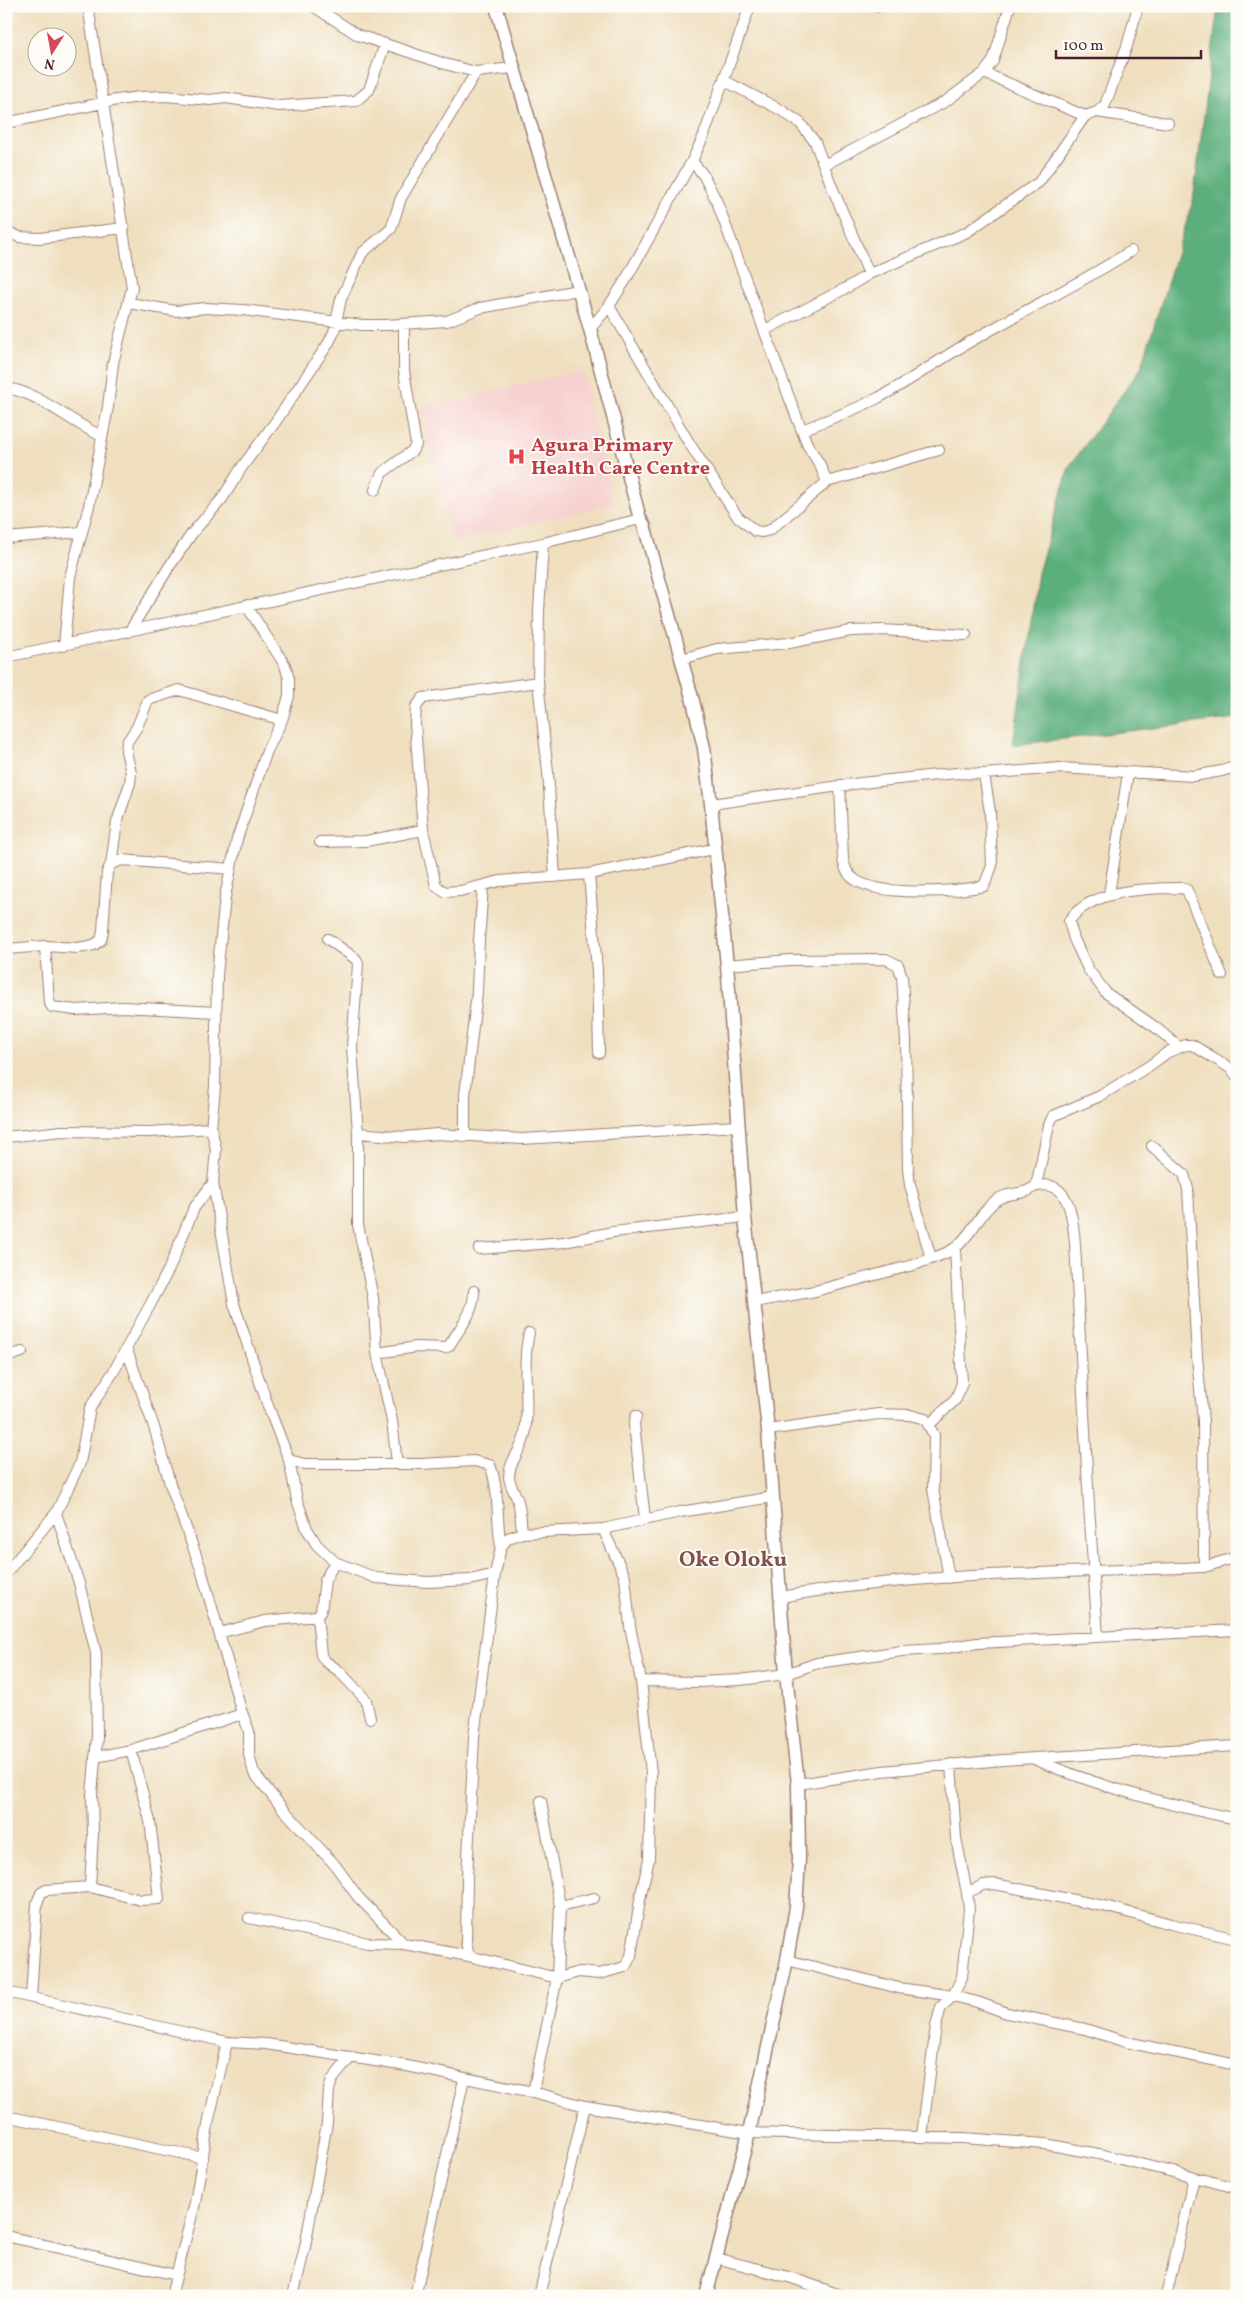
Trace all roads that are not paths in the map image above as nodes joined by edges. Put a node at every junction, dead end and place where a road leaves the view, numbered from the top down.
1 (88, 6) edge
2 (313, 6) edge
3 (750, 6) edge
4 (1010, 6) edge
5 (1138, 6) edge
6 (498, 7) edge
7 (386, 44) junction
8 (513, 68) junction
9 (476, 72) junction
10 (984, 73) junction
11 (725, 81) junction
12 (104, 104) junction
13 (1097, 112) junction
14 (1084, 116) junction
15 (6, 123) edge
16 (1168, 123) dead end
17 (692, 161) junction
18 (824, 165) junction
19 (124, 228) junction
20 (6, 231) edge
21 (1131, 252) dead end
22 (869, 274) junction
23 (578, 290) junction
24 (129, 303) junction
25 (609, 306) junction
26 (337, 320) junction
27 (404, 324) junction
28 (590, 329) junction
29 (765, 330) junction
30 (6, 388) edge
31 (802, 430) junction
32 (102, 436) junction
33 (939, 450) dead end
34 (827, 482) junction
35 (374, 490) dead end
36 (640, 519) junction
37 (81, 532) junction
38 (6, 538) edge
39 (543, 543) junction
40 (246, 605) junction
41 (129, 632) junction
42 (966, 635) dead end
43 (64, 646) junction
44 (6, 657) edge
45 (682, 659) junction
46 (538, 682) junction
47 (282, 720) junction
48 (1237, 766) edge
49 (1128, 773) junction
50 (984, 774) junction
51 (840, 786) junction
52 (711, 804) junction
53 (423, 830) junction
54 (320, 842) dead end
55 (714, 849) junction
56 (111, 864) junction
57 (231, 870) junction
58 (589, 874) junction
59 (555, 877) junction
60 (483, 886) junction
61 (1109, 894) junction
62 (328, 939) dead end
63 (45, 946) junction
64 (6, 949) edge
65 (726, 965) junction
66 (1222, 975) dead end
67 (216, 1012) junction
68 (1179, 1047) junction
69 (599, 1053) dead end
70 (1237, 1076) edge
71 (738, 1126) junction
72 (211, 1128) junction
73 (358, 1133) junction
74 (465, 1136) junction
75 (6, 1137) edge
76 (1152, 1146) dead end
77 (213, 1183) junction
78 (1036, 1186) junction
79 (746, 1217) junction
80 (955, 1248) junction
81 (479, 1249) dead end
82 (931, 1258) junction
83 (474, 1291) dead end
84 (754, 1302) junction
85 (529, 1333) dead end
86 (127, 1350) junction
87 (22, 1352) dead end
88 (377, 1353) junction
89 (6, 1357) edge
90 (636, 1416) dead end
91 (930, 1424) junction
92 (768, 1430) junction
93 (289, 1460) junction
94 (397, 1463) junction
95 (773, 1497) junction
96 (56, 1514) junction
97 (645, 1519) junction
98 (603, 1529) junction
99 (522, 1533) junction
100 (501, 1547) junction
101 (1237, 1557) edge
102 (334, 1562) junction
103 (1204, 1567) junction
104 (1093, 1572) junction
105 (6, 1573) edge
106 (495, 1574) junction
107 (949, 1578) junction
108 (782, 1597) junction
109 (317, 1616) junction
110 (1237, 1630) edge
111 (219, 1633) junction
112 (1098, 1637) junction
113 (786, 1674) junction
114 (641, 1681) junction
115 (242, 1714) junction
116 (370, 1718) dead end
117 (1237, 1746) edge
118 (131, 1750) junction
119 (95, 1757) junction
120 (1032, 1758) junction
121 (951, 1764) junction
122 (798, 1784) junction
123 (541, 1800) dead end
124 (1237, 1819) edge
125 (90, 1887) junction
126 (967, 1893) junction
127 (594, 1898) dead end
128 (560, 1906) junction
129 (249, 1918) dead end
130 (1237, 1939) edge
131 (404, 1944) junction
132 (469, 1956) junction
133 (787, 1960) junction
134 (557, 1978) junction
135 (6, 1992) edge
136 (953, 1996) junction
137 (31, 1997) junction
138 (227, 2042) junction
139 (350, 2058) junction
140 (1237, 2065) edge
141 (464, 2079) junction
142 (533, 2092) junction
143 (585, 2106) junction
144 (6, 2116) edge
145 (749, 2133) junction
146 (922, 2136) junction
147 (203, 2158) junction
148 (1194, 2177) junction
149 (1237, 2188) edge
150 (6, 2236) edge
151 (716, 2258) junction
152 (176, 2275) junction
153 (171, 2296) edge
154 (293, 2296) edge
155 (415, 2296) edge
156 (539, 2296) edge
157 (706, 2296) edge
158 (843, 2296) edge
159 (1166, 2296) edge

1 - 12 street
2 - 7 street
3 - 11 street
4 - 10 street
5 - 13 street
6 - 8 street
7 - 9 street
7 - 12 street
8 - 9 street
8 - 23 street
9 - 26 street
10 - 14 street
10 - 18 street
11 - 17 street
11 - 18 street
12 - 15 street
12 - 19 street
13 - 14 street
13 - 16 street
14 - 22 street
17 - 25 street
17 - 29 street
18 - 22 street
19 - 20 street
19 - 24 street
21 - 31 street
22 - 29 street
23 - 27 street
23 - 28 street
24 - 26 street
24 - 32 street
25 - 28 street
25 - 34 street
26 - 27 street
26 - 41 street
27 - 35 street
28 - 36 street
29 - 31 street
30 - 32 street
31 - 34 street
32 - 37 street
33 - 34 street
36 - 39 street
36 - 45 street
37 - 38 street
37 - 43 street
39 - 40 street
39 - 46 street
40 - 41 street
40 - 47 street
41 - 43 street
42 - 45 street
43 - 44 street
45 - 52 street
46 - 53 street
46 - 59 street
47 - 56 street
47 - 57 street
48 - 49 street
49 - 50 street
49 - 61 street
50 - 51 street
50 - 51 street
51 - 52 street
52 - 55 street
53 - 54 street
53 - 60 street
55 - 58 street
55 - 65 street
56 - 57 street
56 - 63 street
57 - 67 street
58 - 59 street
58 - 69 street
59 - 60 street
60 - 74 street
61 - 66 street
61 - 68 street
62 - 73 street
63 - 64 street
63 - 67 street
65 - 71 street
65 - 82 street
67 - 72 street
68 - 70 street
68 - 78 street
71 - 74 street
71 - 79 street
72 - 75 street
72 - 77 street
73 - 74 street
73 - 88 street
76 - 103 street
77 - 86 street
77 - 93 street
78 - 80 street
78 - 104 street
79 - 81 street
79 - 84 street
80 - 82 street
80 - 91 street
82 - 84 street
83 - 88 street
84 - 92 street
85 - 99 street
86 - 96 street
86 - 111 street
87 - 89 street
88 - 94 street
90 - 97 street
91 - 92 street
91 - 107 street
92 - 95 street
93 - 94 street
93 - 102 street
94 - 100 street
95 - 97 street
95 - 108 street
96 - 105 street
96 - 119 street
97 - 98 street
98 - 99 street
98 - 114 street
99 - 100 street
100 - 106 street
101 - 103 street
102 - 106 street
102 - 109 street
103 - 104 street
104 - 107 street
104 - 112 street
106 - 132 street
107 - 108 street
108 - 113 street
109 - 111 street
109 - 116 street
110 - 112 street
111 - 115 street
112 - 113 street
113 - 114 street
113 - 122 street
114 - 134 street
115 - 118 street
115 - 131 street
117 - 120 street
118 - 119 street
118 - 125 street
119 - 125 street
120 - 121 street
120 - 124 street
121 - 122 street
121 - 126 street
122 - 133 street
123 - 128 street
125 - 137 street
126 - 130 street
126 - 136 street
127 - 128 street
128 - 134 street
129 - 131 street
131 - 132 street
132 - 134 street
133 - 136 street
133 - 145 street
134 - 142 street
135 - 137 street
136 - 140 street
136 - 146 street
137 - 138 street
138 - 139 street
138 - 147 street
139 - 141 street
139 - 154 street
141 - 142 street
141 - 155 street
142 - 143 street
143 - 145 street
143 - 156 street
144 - 147 street
145 - 146 street
145 - 151 street
146 - 148 street
147 - 152 street
148 - 149 street
148 - 159 street
150 - 152 street
151 - 157 street
151 - 158 street
152 - 153 street

